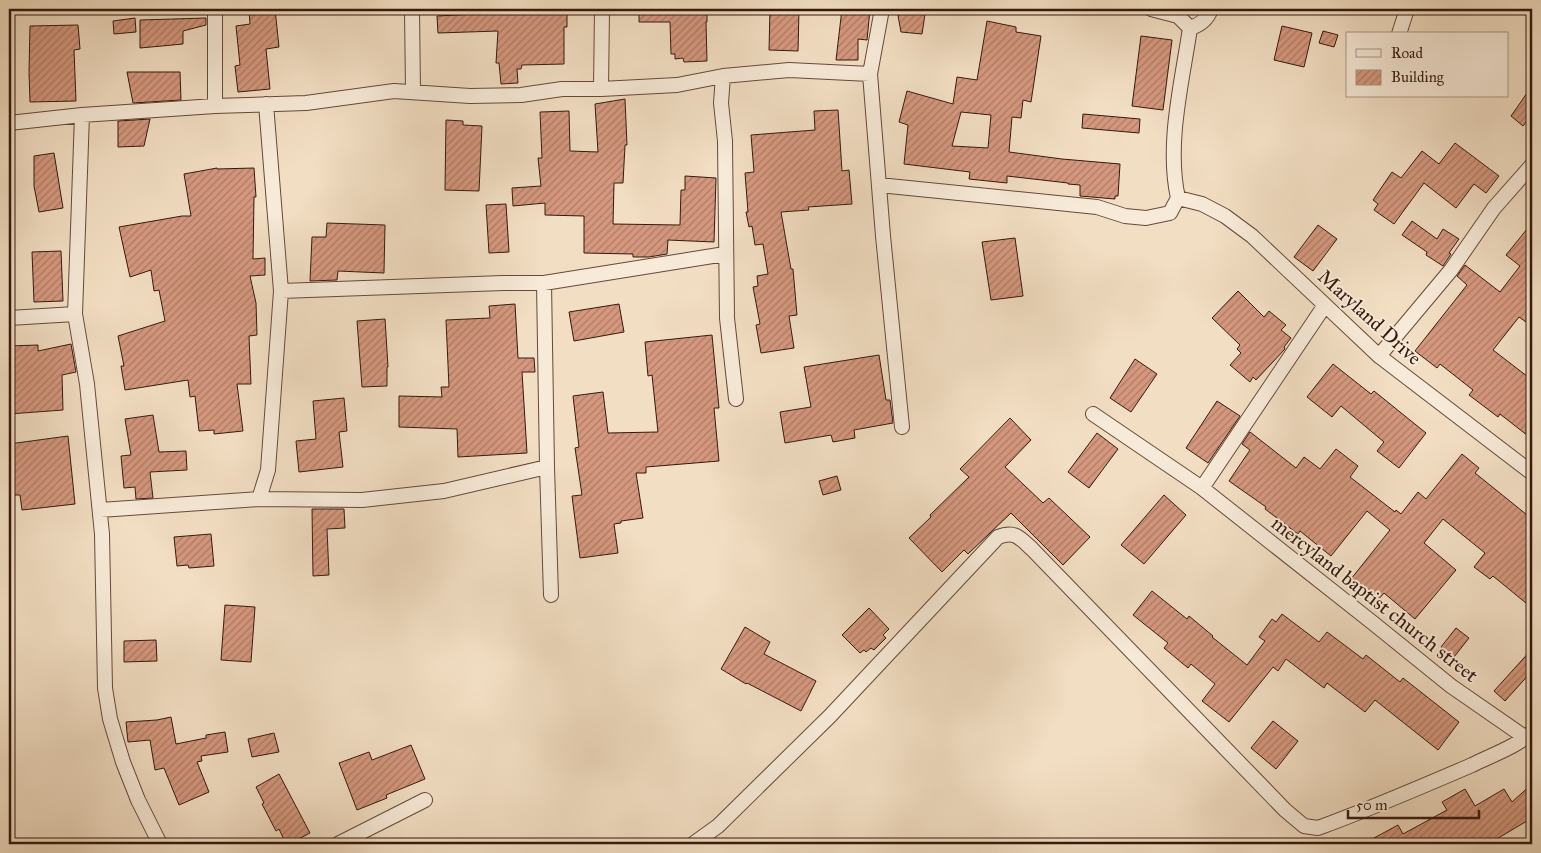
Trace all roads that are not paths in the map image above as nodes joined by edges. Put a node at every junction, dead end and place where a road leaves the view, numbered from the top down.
1 (215, 9) edge
2 (412, 9) edge
3 (602, 9) edge
4 (882, 9) edge
5 (1151, 9) edge
6 (1211, 9) edge
7 (1407, 9) edge
8 (1190, 28) junction
9 (1401, 32) edge
10 (870, 74) junction
11 (723, 76) junction
12 (601, 90) junction
13 (413, 92) junction
14 (266, 104) junction
15 (214, 106) junction
16 (82, 115) junction
17 (9, 123) edge
18 (1532, 165) edge
19 (879, 186) junction
20 (1178, 198) junction
21 (725, 254) junction
22 (544, 283) junction
23 (281, 291) junction
24 (1325, 305) junction
25 (75, 314) junction
26 (9, 318) edge
27 (1379, 356) junction
28 (736, 399) dead end
29 (1093, 414) dead end
30 (902, 427) dead end
31 (547, 467) junction
32 (1531, 470) edge
33 (1202, 488) junction
34 (259, 498) junction
35 (100, 510) junction
36 (551, 595) dead end
37 (1529, 735) edge
38 (425, 800) dead end
39 (160, 844) edge
40 (338, 844) edge
41 (694, 844) edge

1 - 15 street
2 - 13 street
3 - 12 street
4 - 10 street
5 - 8 street
6 - 8 street
7 - 9 street
8 - 20 street
10 - 11 street
10 - 19 street
11 - 12 street
11 - 21 street
12 - 13 street
13 - 14 street
14 - 15 street
14 - 23 street
15 - 16 street
16 - 17 street
16 - 25 street
18 - 27 street
19 - 20 street
19 - 30 street
20 - 24 street, Maryland Drive
21 - 22 street
21 - 28 street
22 - 23 street
22 - 31 street
23 - 34 street
24 - 27 street, Maryland Drive
24 - 33 street
25 - 26 street
25 - 35 street
27 - 32 street, Maryland Drive
29 - 33 street, mercyland baptist church street
31 - 34 street
31 - 36 street
33 - 37 street, mercyland baptist church street
34 - 35 street
35 - 39 street
37 - 41 street
38 - 40 street

